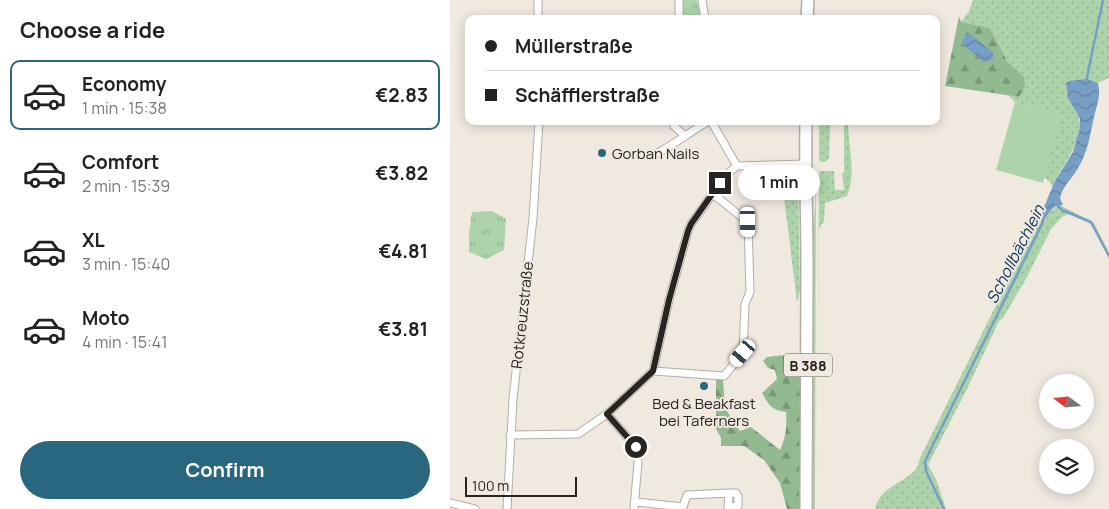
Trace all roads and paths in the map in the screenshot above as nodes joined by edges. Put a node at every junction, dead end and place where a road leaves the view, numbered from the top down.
1 (538, 0) edge
2 (678, 0) edge
3 (702, 0) edge
4 (808, 0) edge
5 (538, 15) edge
6 (679, 15) edge
7 (704, 15) edge
8 (807, 15) edge
9 (539, 125) edge
10 (674, 125) edge
11 (703, 125) edge
12 (712, 125) edge
13 (806, 125) edge
14 (684, 136) junction
15 (656, 154) dead end
16 (805, 164) junction
17 (737, 166) junction
18 (713, 194) junction
19 (653, 371) junction
20 (607, 414) junction
21 (510, 435) junction
22 (454, 506) edge
23 (635, 506) edge
24 (728, 508) edge
25 (475, 509) edge
26 (507, 509) edge
27 (806, 509) edge

1 - 5 street
2 - 6 street
3 - 7 street
4 - 8 main road
9 - 21 street, Rotkreuzstraße
10 - 14 street
11 - 14 street
12 - 17 street
13 - 16 main road, B 388
14 - 15 street
16 - 17 street
16 - 27 main road, B 388
17 - 18 street
18 - 19 street
18 - 19 street
19 - 20 street
20 - 21 street
20 - 23 street
21 - 26 street, Rotkreuzstraße
22 - 25 street
23 - 24 street

